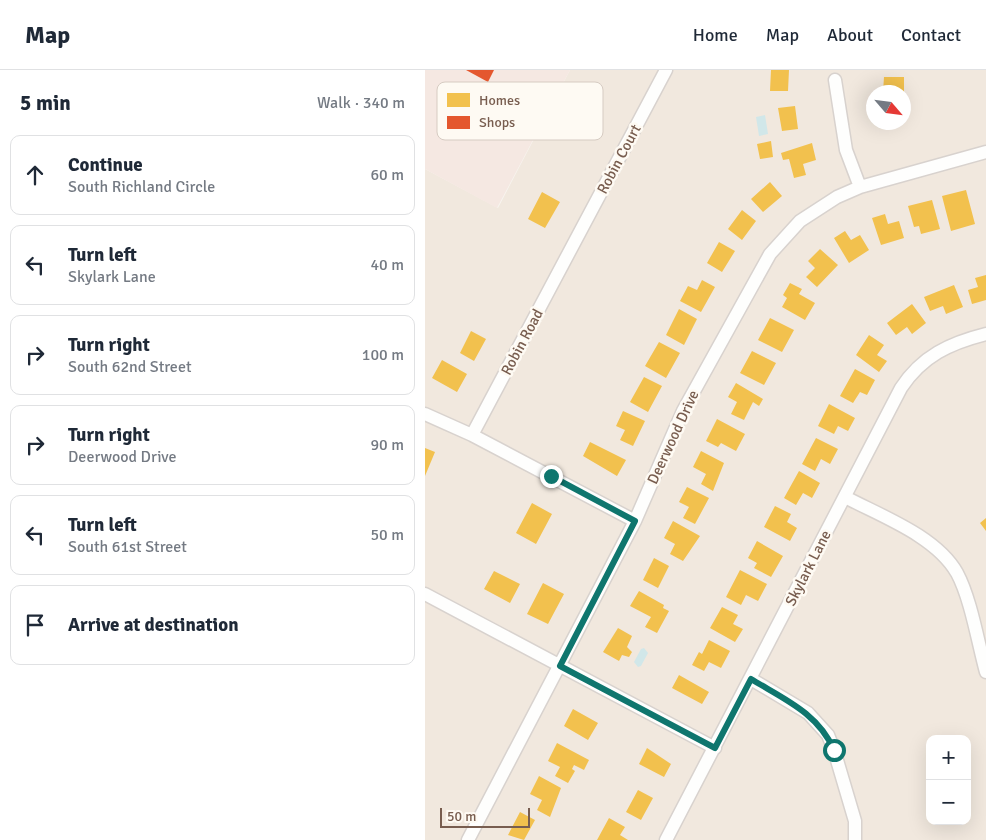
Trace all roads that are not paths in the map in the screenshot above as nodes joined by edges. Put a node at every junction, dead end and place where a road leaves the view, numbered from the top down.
1 (666, 70) edge
2 (835, 80) dead end
3 (986, 152) edge
4 (860, 187) junction
5 (572, 248) joint
6 (986, 334) edge
7 (425, 414) edge
8 (472, 435) junction
9 (845, 497) junction
10 (635, 521) junction
11 (425, 594) edge
12 (560, 666) junction
13 (986, 672) edge
14 (751, 679) junction
15 (715, 748) junction
16 (468, 840) edge
17 (666, 840) edge
18 (855, 840) edge

1 - 5 street, Robin Court
2 - 4 street
3 - 4 street, Deerwood Drive
4 - 10 street, Deerwood Drive
5 - 8 street, Robin Road
6 - 9 street, Skylark Lane
7 - 8 street
8 - 10 street
9 - 13 street
9 - 14 street, Skylark Lane
10 - 12 street, Deerwood Drive
11 - 12 street
12 - 15 street
12 - 16 street, Deerwood Drive
14 - 15 street, Skylark Lane
14 - 18 street
15 - 17 street, Skylark Lane

